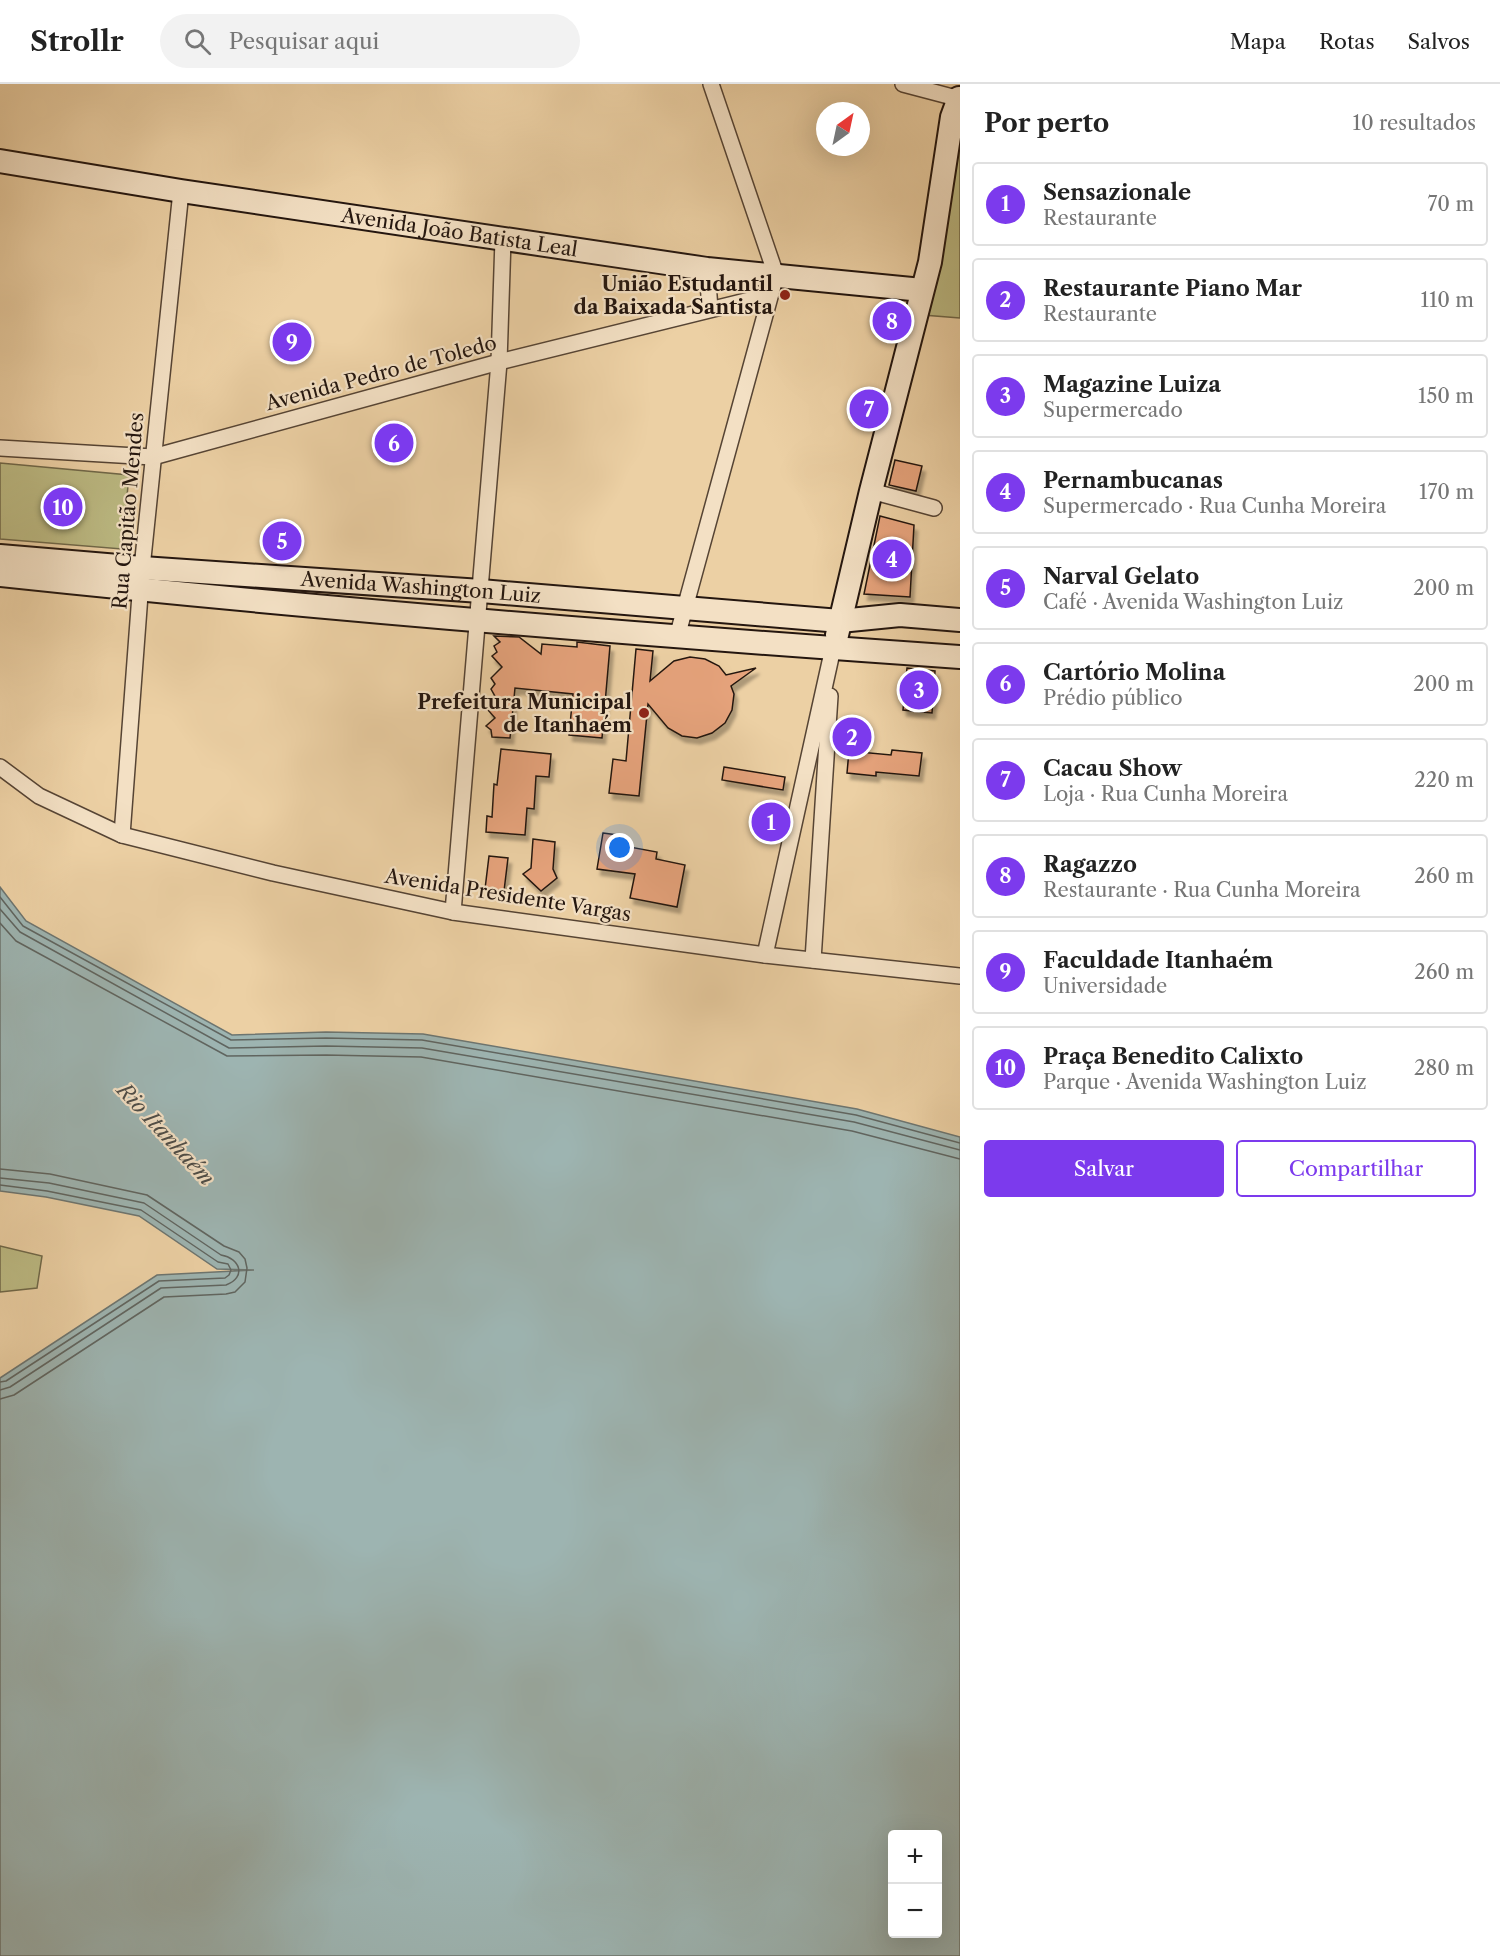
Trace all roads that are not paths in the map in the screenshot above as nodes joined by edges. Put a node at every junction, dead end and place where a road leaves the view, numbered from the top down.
1 (711, 84) edge
2 (903, 84) edge
3 (960, 97) edge
4 (0, 159) edge
5 (181, 191) junction
6 (503, 239) junction
7 (707, 269) junction
8 (773, 285) junction
9 (922, 290) junction
10 (710, 309) junction
11 (499, 362) junction
12 (0, 448) edge
13 (153, 457) junction
14 (870, 491) junction
15 (934, 508) dead end
16 (0, 556) edge
17 (0, 575) edge
18 (141, 579) junction
19 (481, 591) junction
20 (685, 608) junction
21 (960, 620) edge
22 (479, 621) junction
23 (840, 621) junction
24 (677, 637) junction
25 (833, 648) junction
26 (960, 657) edge
27 (0, 767) edge
28 (122, 835) junction
29 (453, 912) junction
30 (765, 955) junction
31 (813, 960) junction
32 (960, 976) edge

1 - 8 street
2 - 3 street
3 - 9 main road
4 - 5 main road, Avenida João Batista Leal
5 - 6 main road, Avenida João Batista Leal
5 - 13 street, Rua Capitão Mendes
6 - 7 main road, Avenida João Batista Leal
6 - 11 street
7 - 8 main road, Avenida João Batista Leal
7 - 10 street
8 - 9 main road, Avenida João Batista Leal
8 - 10 street, Avenida Pedro de Toledo
8 - 20 street
9 - 14 main road
10 - 11 street, Avenida Pedro de Toledo
11 - 13 street, Avenida Pedro de Toledo
11 - 19 street
12 - 13 street, Avenida Pedro de Toledo
13 - 18 street, Rua Capitão Mendes
14 - 15 street
14 - 23 main road
16 - 18 main road, Avenida Washington Luiz
17 - 18 main road, Avenida Washington Luiz
18 - 19 main road, Avenida Washington Luiz
18 - 22 main road, Avenida Washington Luiz
18 - 28 street, Rua Capitão Mendes
19 - 20 main road, Avenida Washington Luiz
19 - 22 street
20 - 23 main road, Avenida Washington Luiz
20 - 24 street
21 - 23 main road, Avenida Washington Luiz
22 - 24 main road, Avenida Washington Luiz
22 - 29 street
23 - 25 main road
24 - 25 main road, Avenida Washington Luiz
25 - 26 main road, Avenida Washington Luiz
25 - 30 street
25 - 31 street
27 - 28 street, Avenida Presidente Vargas
28 - 29 street, Avenida Presidente Vargas
29 - 30 street, Avenida Presidente Vargas
30 - 31 street, Avenida Presidente Vargas
31 - 32 street, Avenida Presidente Vargas

